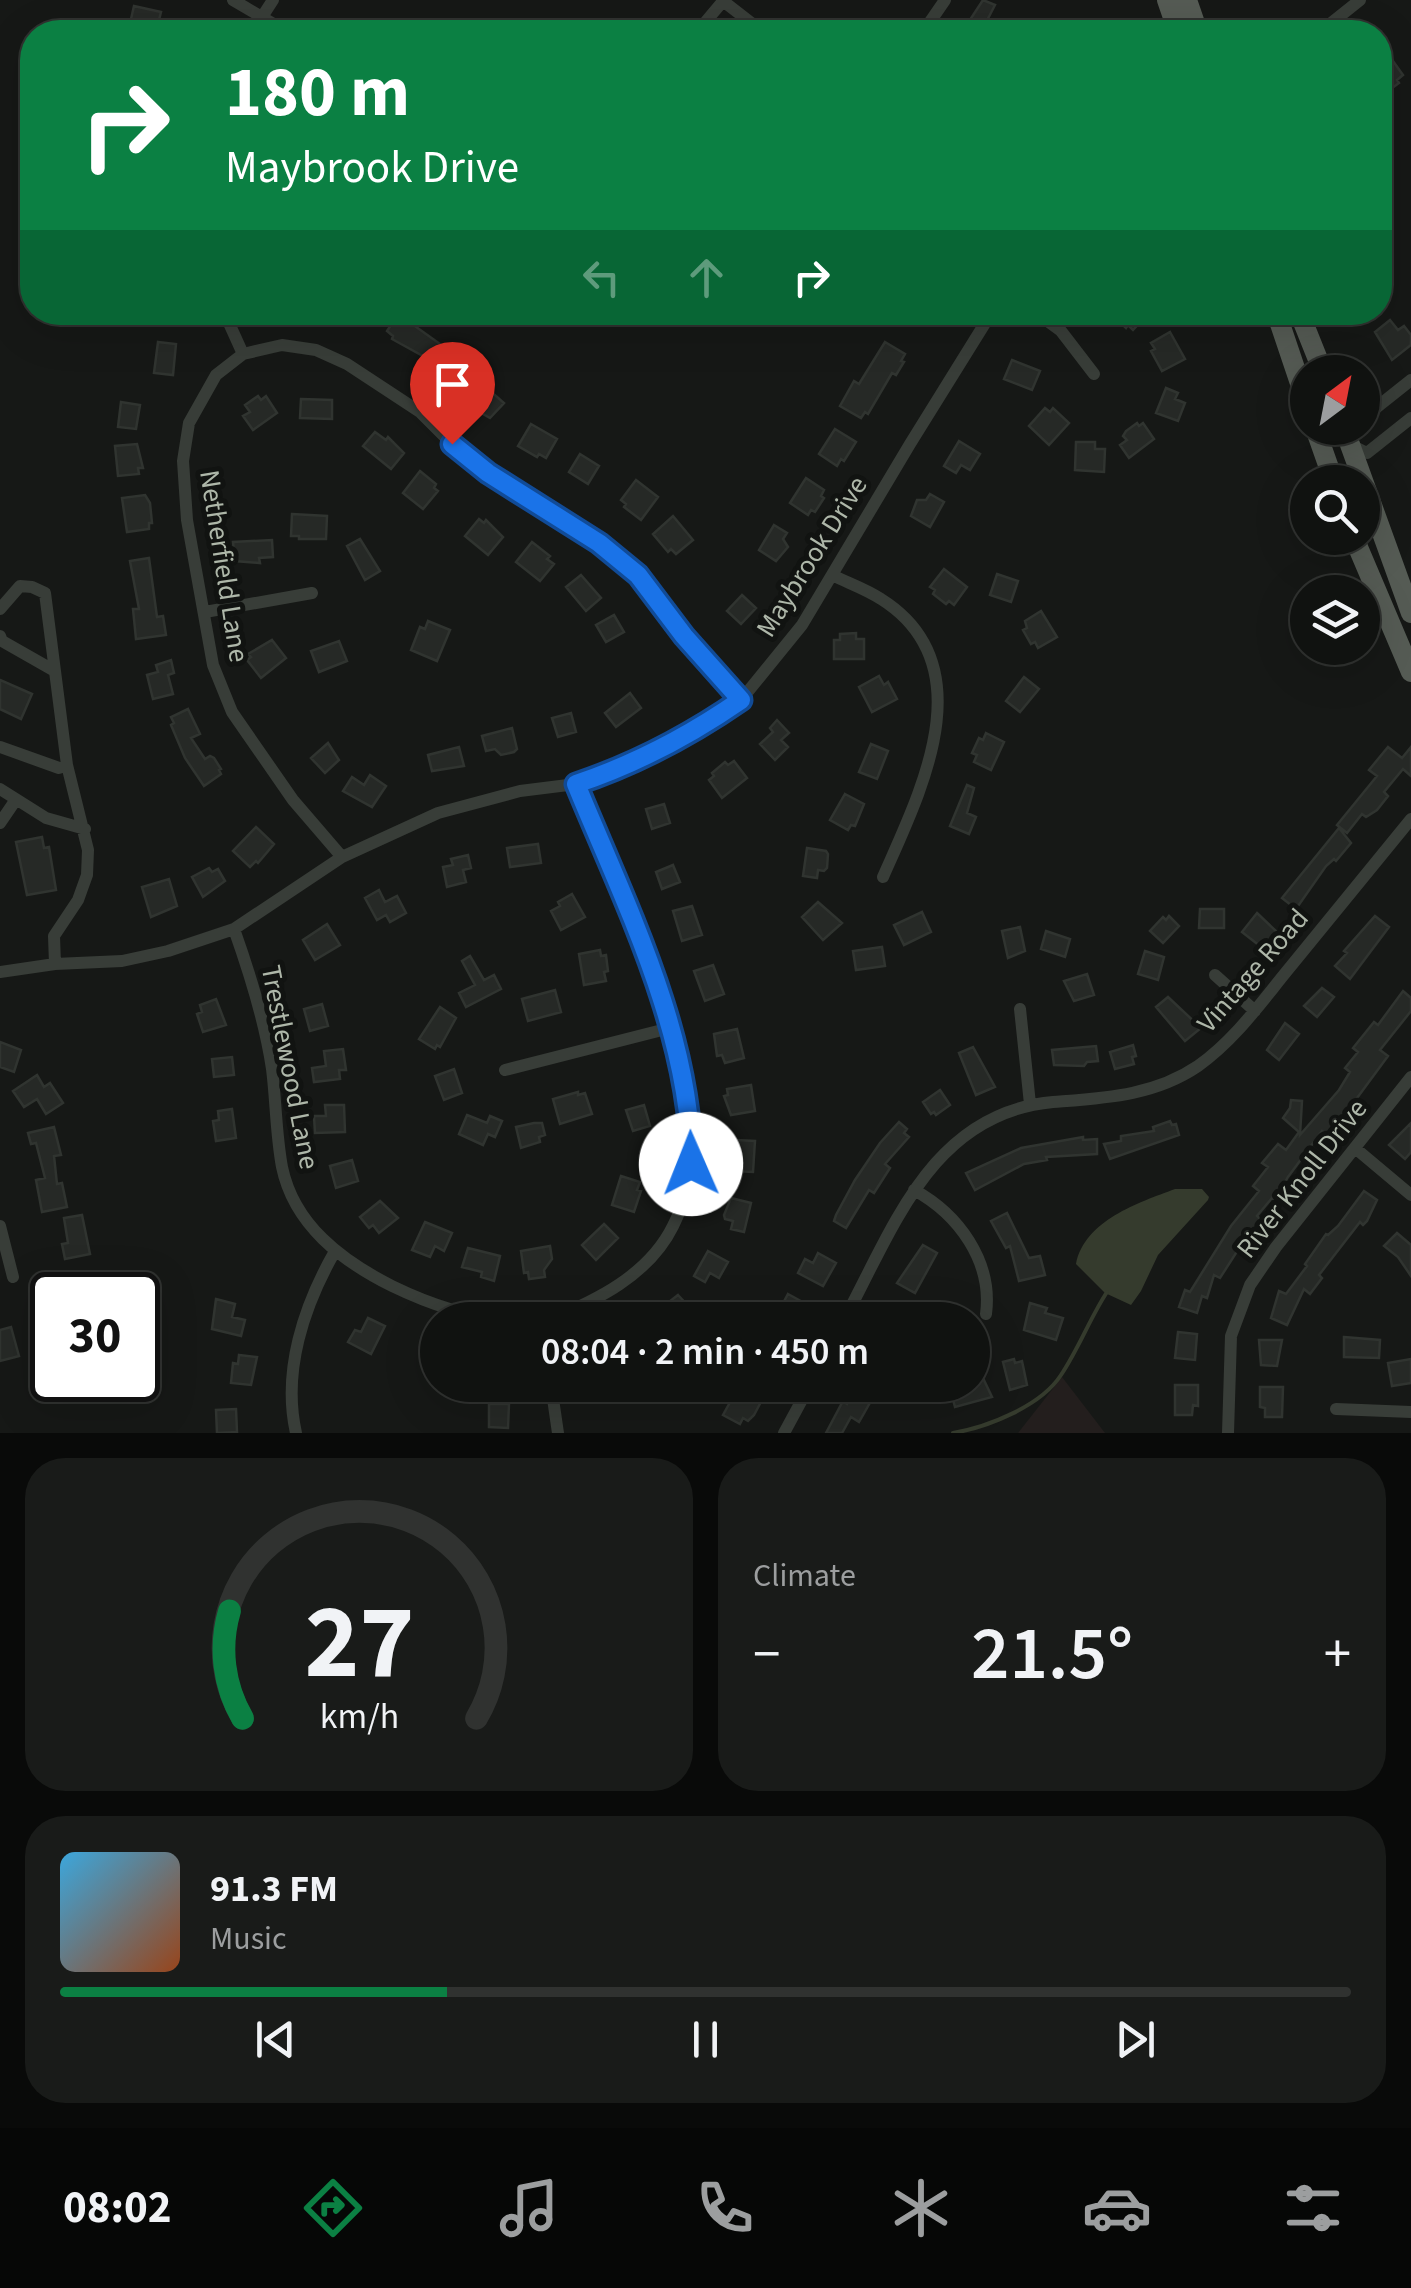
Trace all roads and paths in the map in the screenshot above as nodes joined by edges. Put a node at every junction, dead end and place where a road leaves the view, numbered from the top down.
1 (233, 0) edge
2 (273, 0) edge
3 (1360, 0) edge
4 (723, 1) edge
5 (262, 17) junction
6 (267, 20) edge
7 (748, 20) edge
8 (1335, 20) edge
9 (230, 325) edge
10 (984, 325) edge
11 (1053, 325) edge
12 (1280, 325) edge
13 (1304, 325) edge
14 (243, 354) junction
15 (1290, 355) edge
16 (1316, 355) edge
17 (1094, 374) dead end
18 (1411, 380) edge
19 (1380, 405) edge
20 (1411, 418) edge
21 (1380, 443) edge
22 (1354, 445) edge
23 (1361, 555) edge
24 (832, 575) junction
25 (312, 593) dead end
26 (0, 609) edge
27 (205, 612) junction
28 (1411, 612) edge
29 (0, 636) edge
30 (53, 670) junction
31 (1411, 672) edge
32 (741, 700) junction
33 (0, 747) edge
34 (67, 765) junction
35 (576, 784) junction
36 (0, 789) edge
37 (15, 800) junction
38 (1411, 819) edge
39 (0, 823) edge
40 (85, 829) junction
41 (342, 858) junction
42 (883, 878) dead end
43 (234, 929) junction
44 (55, 964) junction
45 (0, 972) edge
46 (1215, 975) dead end
47 (1020, 1009) dead end
48 (1255, 1012) junction
49 (670, 1028) junction
50 (506, 1070) dead end
51 (1411, 1077) edge
52 (1030, 1104) junction
53 (1355, 1148) junction
54 (914, 1190) junction
55 (1411, 1195) edge
56 (0, 1226) edge
57 (334, 1253) junction
58 (13, 1277) dead end
59 (428, 1302) edge
60 (593, 1302) edge
61 (854, 1302) edge
62 (987, 1302) edge
63 (554, 1402) edge
64 (801, 1402) edge
65 (1336, 1409) dead end
66 (1411, 1412) edge
67 (296, 1433) edge
68 (558, 1433) edge
69 (784, 1433) edge
70 (1228, 1433) edge

1 - 5 street
2 - 5 street
3 - 8 street
4 - 7 street
5 - 6 street
9 - 14 street
10 - 24 street, Maybrook Drive
11 - 17 street
12 - 15 main road
13 - 16 main road
14 - 27 street, Netherfield Lane
14 - 32 street
18 - 19 street
20 - 21 street
22 - 28 main road
23 - 31 main road
24 - 32 street, Maybrook Drive
24 - 42 street
25 - 27 street
26 - 30 street
27 - 41 street, Netherfield Lane
29 - 30 street
30 - 34 street
32 - 35 street, Maybrook Drive
33 - 34 street
34 - 40 street
35 - 41 street, Maybrook Drive
35 - 49 street
36 - 37 street
37 - 39 street
37 - 40 street
38 - 48 street, Vintage Road
40 - 44 street
41 - 43 street, Maybrook Drive
43 - 44 street, Maybrook Drive
43 - 57 street, Trestlewood Lane
44 - 45 street, Maybrook Drive
46 - 48 street
47 - 52 street
48 - 52 street, Vintage Road
49 - 50 street
49 - 60 street
51 - 53 street, River Knoll Drive
52 - 54 street, Vintage Road
53 - 55 street
53 - 70 street, River Knoll Drive
54 - 61 street, Vintage Road
54 - 62 street
56 - 58 street
57 - 59 street, Trestlewood Lane
57 - 67 street
63 - 68 street
64 - 69 street
65 - 66 street

